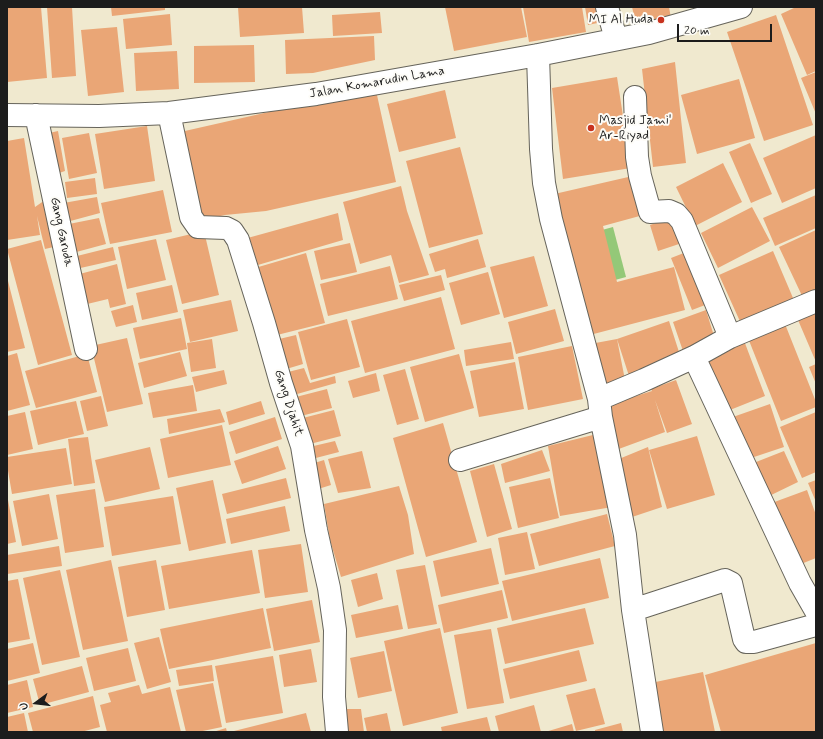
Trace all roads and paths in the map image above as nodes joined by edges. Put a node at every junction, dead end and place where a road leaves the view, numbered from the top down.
1 (607, 7) edge
2 (741, 7) edge
3 (616, 39) junction
4 (538, 55) junction
5 (635, 97) dead end
6 (169, 112) junction
7 (7, 115) edge
8 (36, 115) junction
9 (816, 301) edge
10 (730, 337) junction
11 (86, 349) dead end
12 (694, 357) junction
13 (600, 408) junction
14 (460, 460) dead end
15 (633, 610) junction
16 (816, 611) edge
17 (816, 625) edge
18 (337, 732) edge
19 (652, 732) edge

1 - 3 street
2 - 3 street, Jalan Komarudin Lama
3 - 4 street, Jalan Komarudin Lama
4 - 6 street, Jalan Komarudin Lama
4 - 13 street
5 - 10 street
6 - 8 street, Jalan Komarudin Lama
6 - 18 street, Gang Djahit
7 - 8 street, Jalan Komarudin Lama
8 - 11 street, Gang Garuda
9 - 10 street
10 - 12 street
12 - 13 street
12 - 16 street
13 - 14 street
13 - 15 street
15 - 17 street
15 - 19 street

